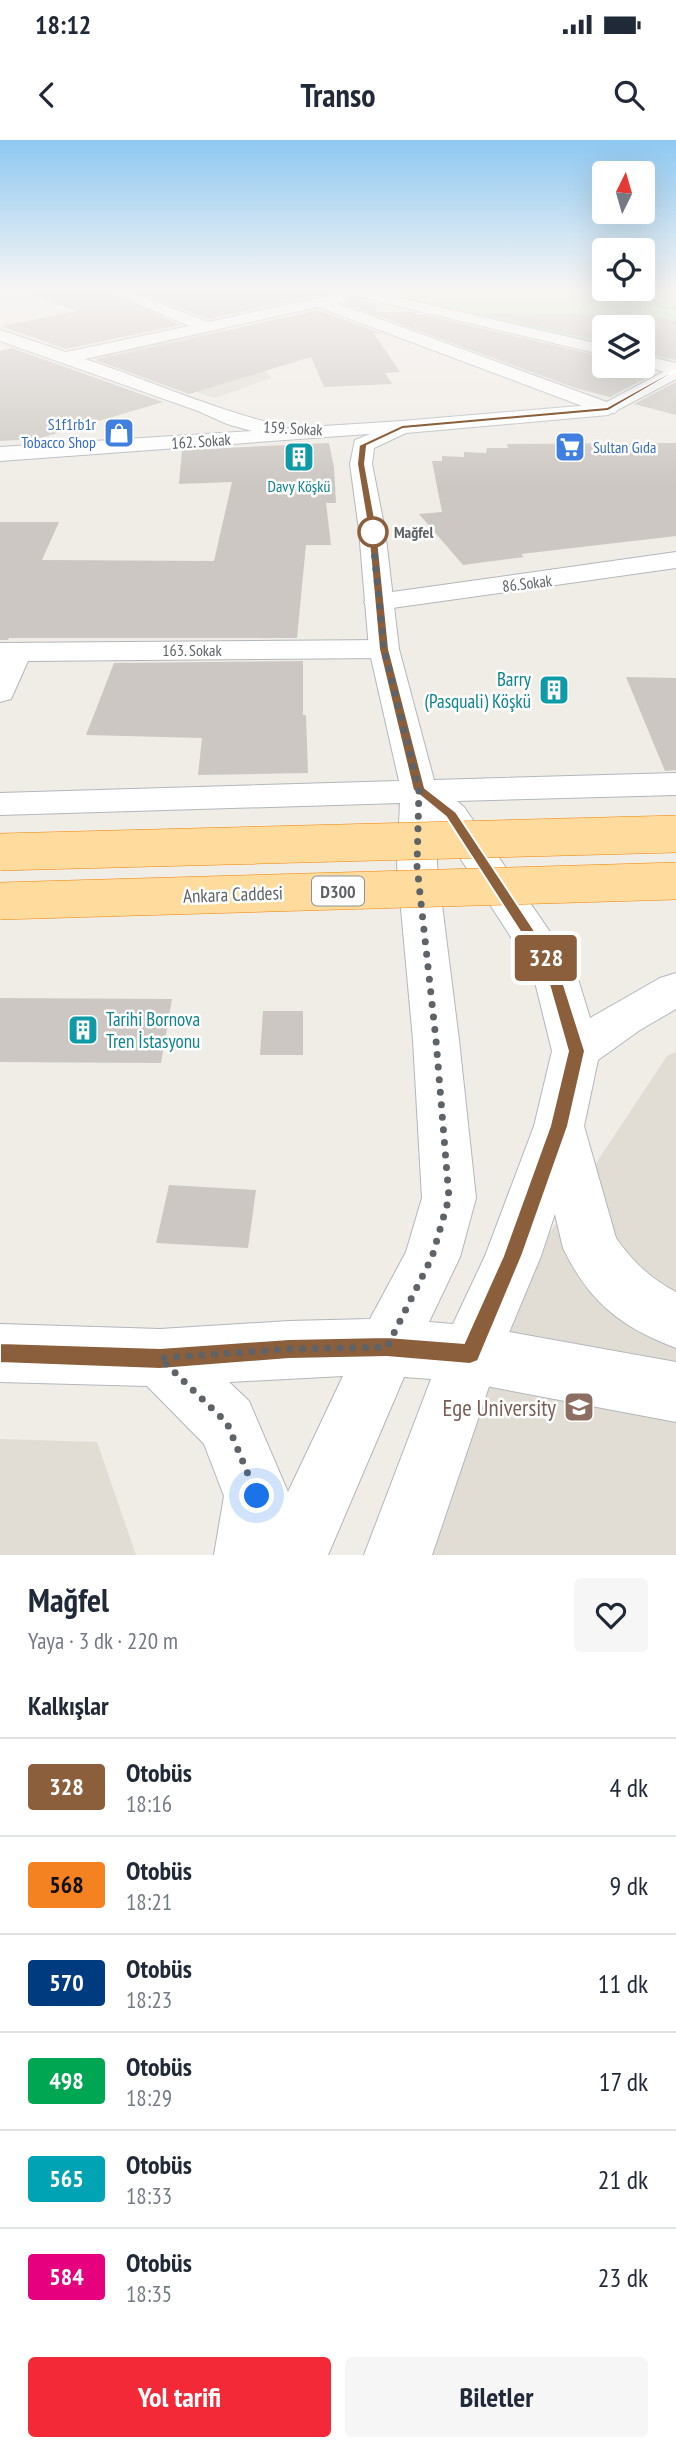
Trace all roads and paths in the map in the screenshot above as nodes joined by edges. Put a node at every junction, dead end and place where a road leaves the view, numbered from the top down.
1 (52, 355) edge
2 (77, 355) edge
3 (461, 355) edge
4 (62, 358) junction
5 (655, 364) edge
6 (676, 370) edge
7 (608, 409) junction
8 (402, 427) junction
9 (349, 431) junction
10 (0, 454) edge
11 (676, 560) edge
12 (378, 601) junction
13 (384, 649) junction
14 (8, 652) edge
15 (0, 692) edge
16 (671, 785) edge
17 (419, 790) junction
18 (0, 804) edge
19 (676, 834) edge
20 (0, 852) edge
21 (676, 881) edge
22 (0, 901) edge
23 (676, 989) edge
24 (576, 1051) junction
25 (559, 1126) junction
26 (676, 1321) edge
27 (387, 1347) junction
28 (0, 1353) edge
29 (470, 1354) junction
30 (160, 1358) junction
31 (676, 1392) edge
32 (247, 1555) edge
33 (293, 1555) edge
34 (398, 1555) edge

1 - 4 street, 159. Sokak
2 - 4 street
3 - 7 street
4 - 9 street, 159. Sokak
5 - 6 street
6 - 7 street
7 - 8 street, 162. Sokak
8 - 9 street, 162. Sokak
8 - 12 street
9 - 10 street, 162. Sokak
11 - 12 street, 86.Sokak
12 - 13 street
13 - 14 street, 163. Sokak
13 - 17 street
14 - 15 street
16 - 17 street
17 - 18 street
17 - 24 street
17 - 27 street
19 - 20 highway, bridge
21 - 22 highway, Ankara Caddesi / D300, bridge
23 - 24 street
24 - 25 street
25 - 26 street
25 - 29 street
27 - 29 street
27 - 30 street
27 - 33 street
28 - 30 street
29 - 31 street
29 - 34 street
30 - 32 street

